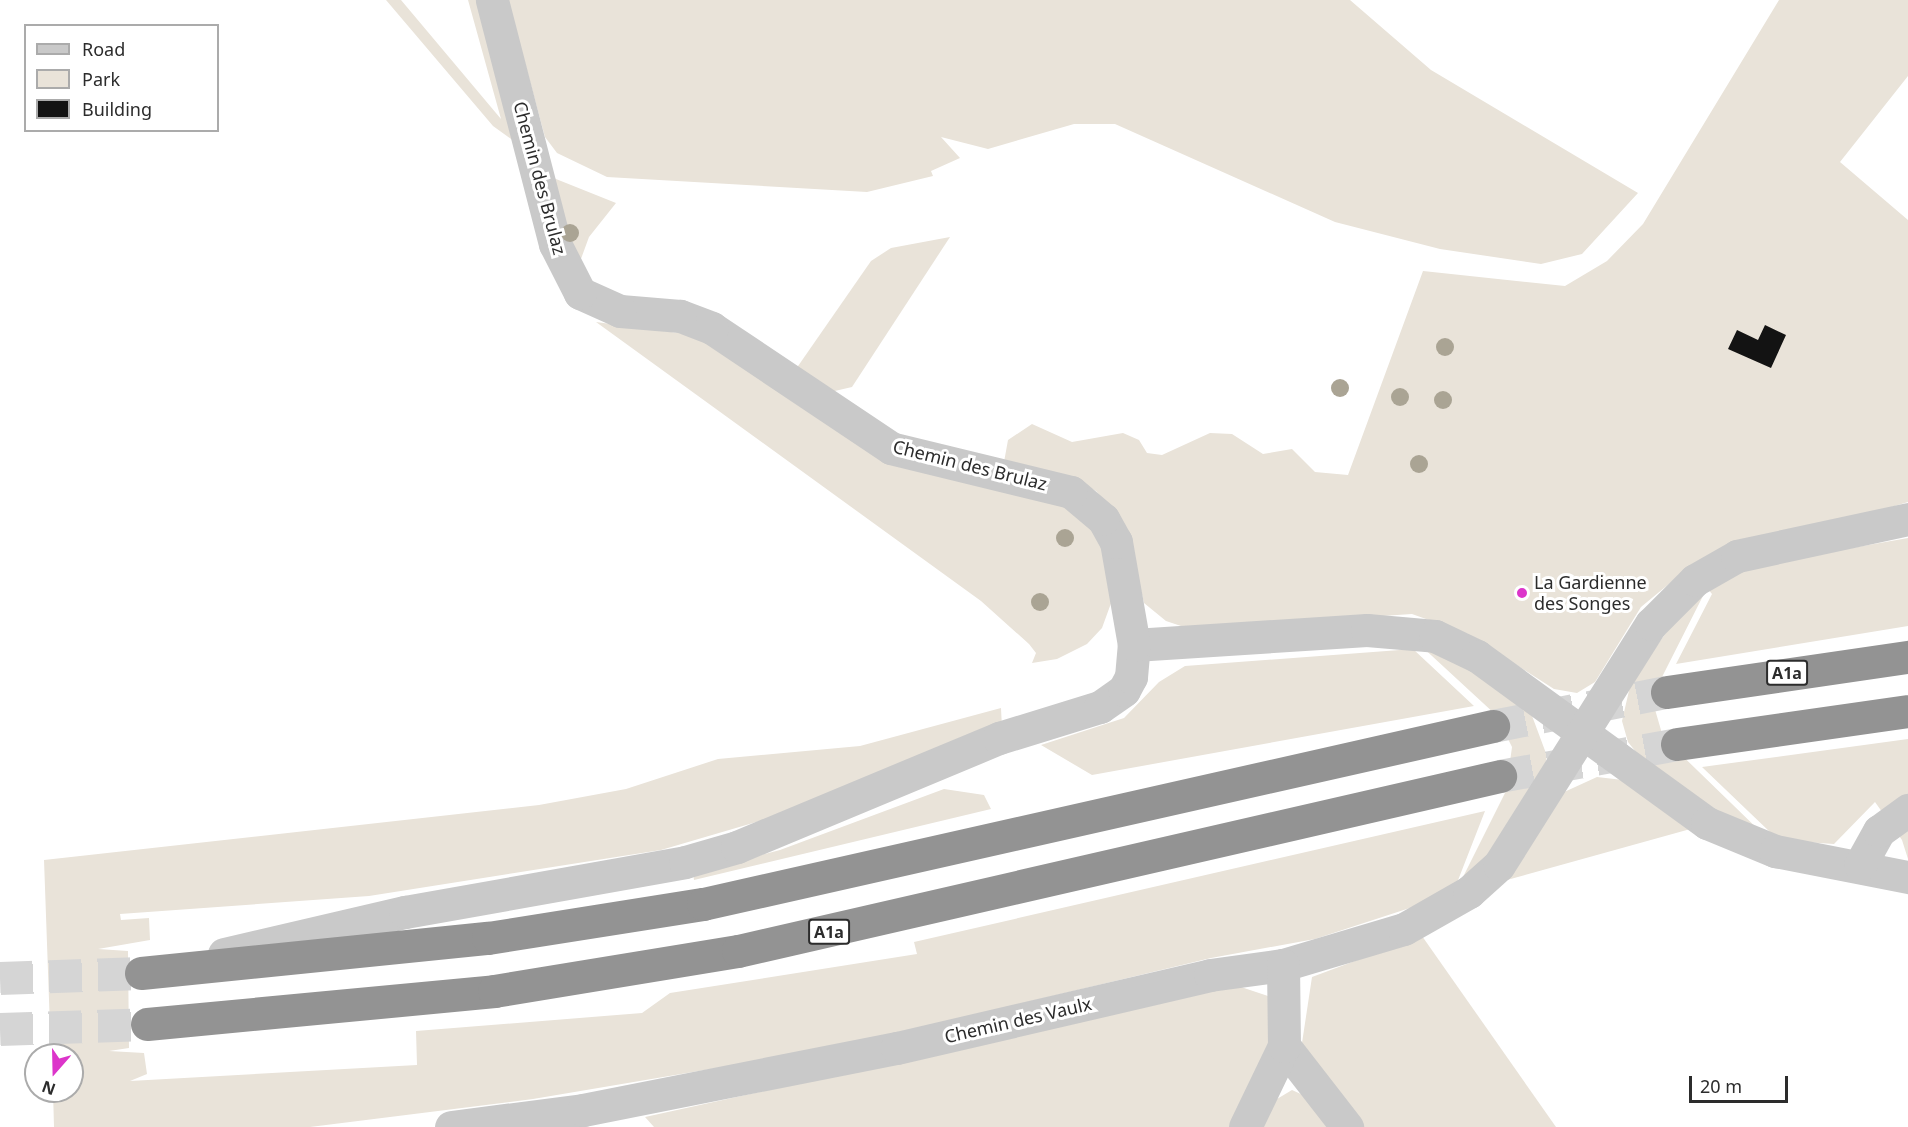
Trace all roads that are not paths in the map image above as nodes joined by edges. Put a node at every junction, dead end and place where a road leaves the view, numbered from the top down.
1 (492, 0) edge
2 (1908, 519) edge
3 (1134, 645) junction
4 (1908, 657) edge
5 (1667, 692) tunnel mouth
6 (1908, 711) edge
7 (1493, 726) tunnel mouth
8 (1583, 734) junction
9 (1677, 744) tunnel mouth
10 (1500, 776) tunnel mouth
11 (1908, 810) edge
12 (1860, 865) junction
13 (1908, 877) edge
14 (1283, 965) junction
15 (141, 973) joint
16 (147, 1024) tunnel mouth
17 (1284, 1046) junction
18 (451, 1127) edge
19 (1245, 1127) edge
20 (1347, 1127) edge

1 - 3 street, Chemin des Brulaz
2 - 8 street, Chemin des Vaulx
3 - 8 street
3 - 15 street, Chemin des Brulaz
4 - 5 highway, A1a
6 - 9 highway
7 - 15 highway
8 - 12 street
8 - 14 street, Chemin des Vaulx
10 - 16 highway, A1a
11 - 12 street
12 - 13 street
14 - 17 street
14 - 18 street, Chemin des Vaulx
17 - 19 street
17 - 20 street

